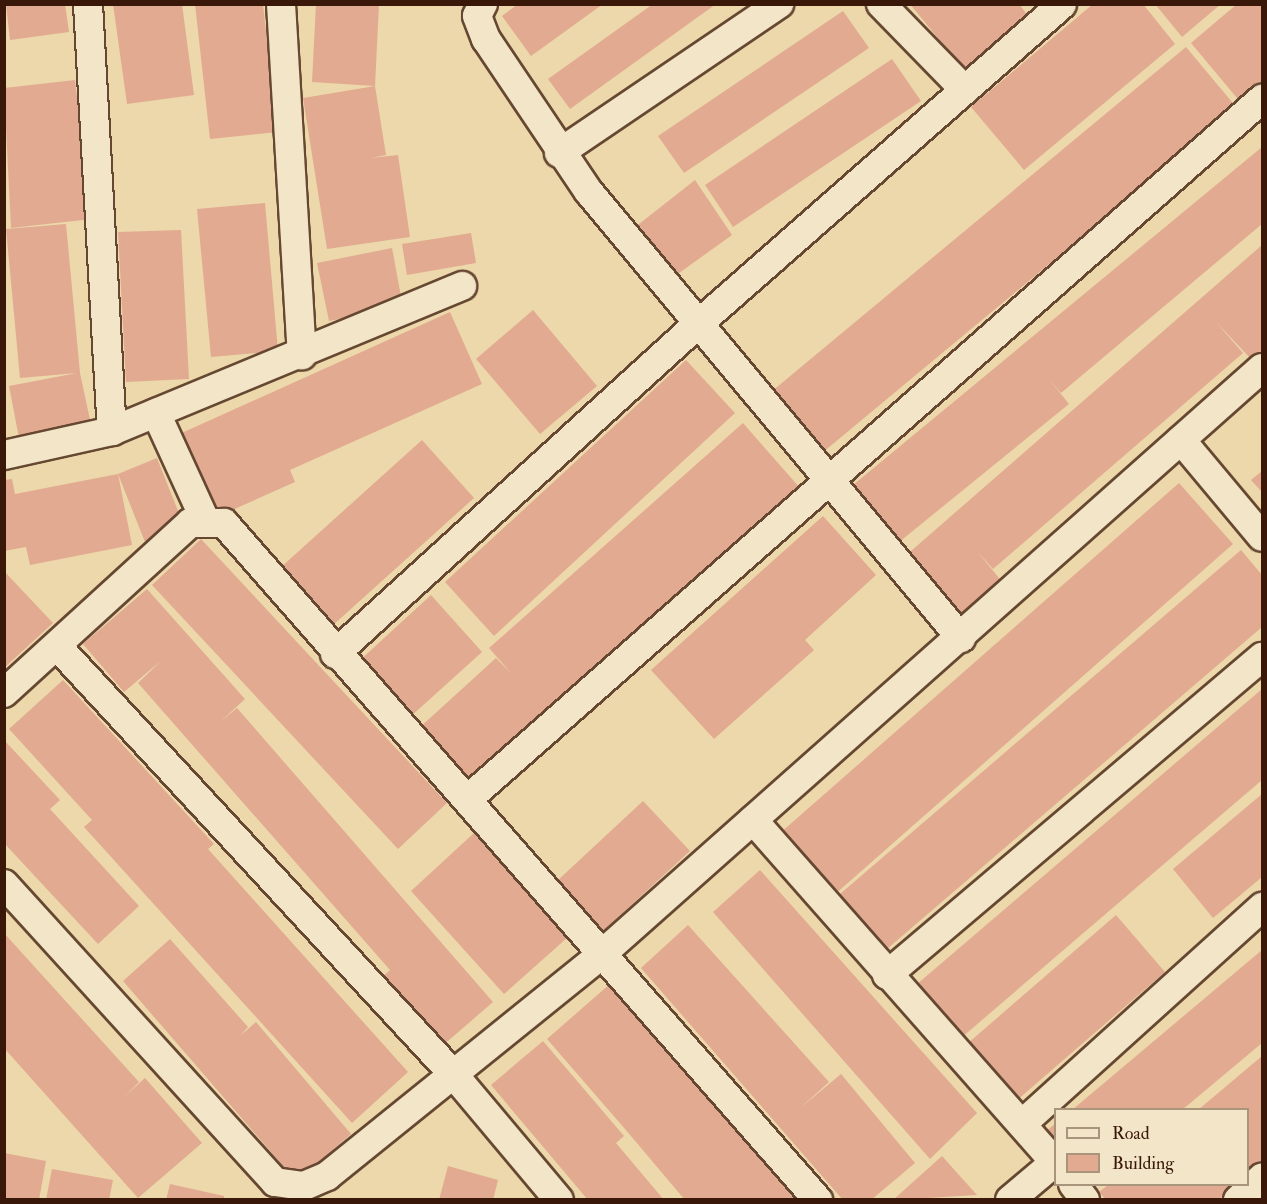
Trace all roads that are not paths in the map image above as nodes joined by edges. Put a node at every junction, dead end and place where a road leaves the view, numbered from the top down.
1 (88, 4) edge
2 (281, 4) edge
3 (483, 4) edge
4 (779, 4) edge
5 (881, 4) edge
6 (1062, 4) edge
7 (964, 90) junction
8 (1263, 99) edge
9 (559, 153) junction
10 (462, 286) dead end
11 (696, 326) junction
12 (302, 355) junction
13 (1263, 368) edge
14 (156, 413) junction
15 (112, 430) junction
16 (1181, 440) junction
17 (4, 455) edge
18 (826, 479) junction
19 (205, 520) junction
20 (1263, 537) edge
21 (961, 638) junction
22 (57, 646) junction
23 (335, 654) junction
24 (1263, 657) edge
25 (4, 693) edge
26 (468, 800) junction
27 (753, 820) junction
28 (4, 884) edge
29 (1263, 907) edge
30 (603, 953) junction
31 (887, 975) junction
32 (454, 1075) junction
33 (1022, 1124) junction
34 (1054, 1162) edge
35 (1054, 1164) edge
36 (1263, 1178) edge
37 (1074, 1186) edge
38 (559, 1200) edge
39 (818, 1200) edge
40 (1010, 1200) edge
41 (1085, 1200) edge
42 (1238, 1200) edge

1 - 15 street
2 - 12 street
3 - 9 street
4 - 9 street
5 - 7 street
6 - 7 street
7 - 11 street
8 - 18 street
9 - 11 street
10 - 12 street
11 - 18 street
11 - 23 street
12 - 14 street
13 - 16 street
14 - 15 street
14 - 19 street
15 - 17 street
16 - 20 street
16 - 21 street
18 - 21 street
18 - 26 street
19 - 22 street
19 - 23 street
21 - 27 street
22 - 25 street
22 - 32 street
23 - 26 street
24 - 31 street
26 - 30 street
27 - 30 street
27 - 31 street
28 - 32 street
29 - 33 street
30 - 32 street
30 - 39 street
31 - 33 street
32 - 38 street
33 - 34 street
35 - 40 street
36 - 42 street
37 - 41 street

